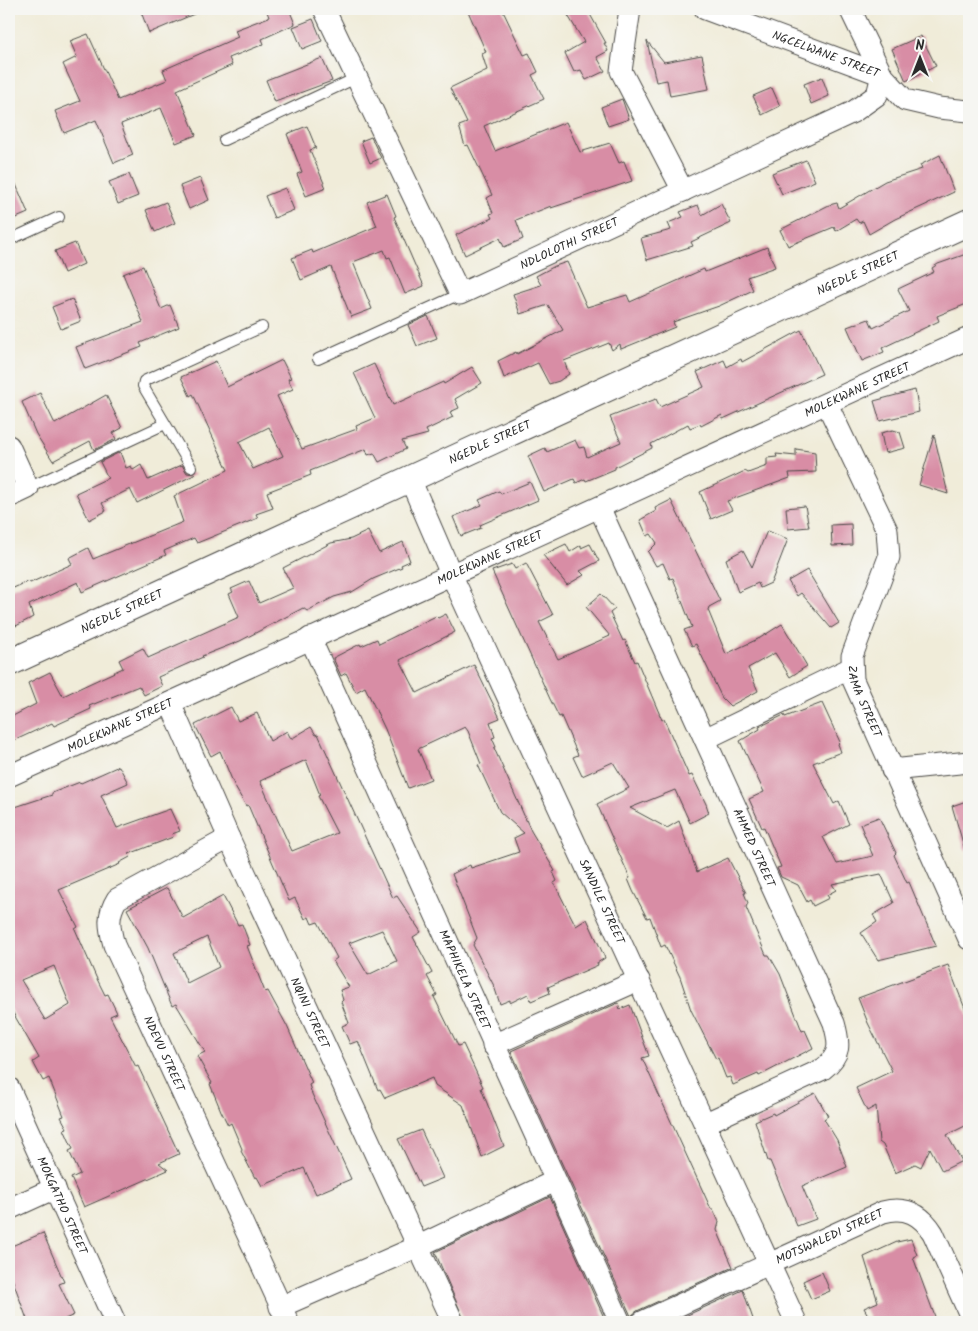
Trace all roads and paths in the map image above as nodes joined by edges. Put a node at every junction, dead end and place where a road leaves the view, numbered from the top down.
1 (325, 9) edge
2 (630, 9) edge
3 (706, 9) edge
4 (850, 9) edge
5 (882, 75) junction
6 (356, 78) junction
7 (969, 111) edge
8 (224, 140) dead end
9 (683, 191) junction
10 (59, 217) dead end
11 (969, 222) edge
12 (9, 240) edge
13 (460, 294) junction
14 (262, 327) dead end
15 (969, 338) edge
16 (318, 359) dead end
17 (827, 404) junction
18 (165, 424) junction
19 (9, 446) edge
20 (191, 467) dead end
21 (410, 479) junction
22 (28, 488) junction
23 (9, 497) edge
24 (600, 509) junction
25 (451, 574) junction
26 (310, 638) junction
27 (9, 663) edge
28 (851, 668) junction
29 (170, 703) junction
30 (705, 739) junction
31 (969, 762) edge
32 (892, 770) junction
33 (9, 776) edge
34 (229, 838) junction
35 (969, 940) edge
36 (639, 980) junction
37 (493, 1045) junction
38 (9, 1088) edge
39 (706, 1123) junction
40 (555, 1181) junction
41 (55, 1188) junction
42 (9, 1210) edge
43 (419, 1246) junction
44 (769, 1264) junction
45 (969, 1313) edge
46 (284, 1315) edge
47 (115, 1322) edge
48 (453, 1322) edge
49 (620, 1322) edge
50 (642, 1322) edge
51 (796, 1322) edge

1 - 6 street
2 - 9 street
3 - 5 street, NGCELWANE STREET
4 - 5 street
5 - 7 street, NGCELWANE STREET
5 - 9 street, NDLOLOTHI STREET
6 - 8 lane
6 - 13 street
9 - 13 street, NDLOLOTHI STREET
10 - 12 lane
11 - 21 street, NGEDLE STREET
13 - 16 lane
14 - 18 lane
15 - 17 street, MOLEKWANE STREET
17 - 24 street, MOLEKWANE STREET
17 - 28 street, ZAMA STREET
18 - 20 lane
18 - 22 lane
19 - 22 street
21 - 25 street, SANDILE STREET
21 - 27 street, NGEDLE STREET
22 - 23 street
24 - 25 street, MOLEKWANE STREET
24 - 30 street, AHMED STREET
25 - 26 street, MOLEKWANE STREET
25 - 36 street, SANDILE STREET
26 - 29 street, MOLEKWANE STREET
26 - 37 street, MAPHIKELA STREET
28 - 30 street
28 - 32 street, ZAMA STREET
29 - 33 street, MOLEKWANE STREET
29 - 34 street, NQINI STREET
30 - 39 street, AHMED STREET
31 - 32 street
32 - 35 street, ZAMA STREET
34 - 43 street, NQINI STREET
34 - 46 street, NDEVU STREET
36 - 37 street
36 - 39 street, SANDILE STREET
37 - 40 street, MAPHIKELA STREET
38 - 41 street, MOKGATHO STREET
39 - 44 street, SANDILE STREET
40 - 43 street
40 - 49 street, MAPHIKELA STREET
41 - 42 street
41 - 47 street, MOKGATHO STREET
43 - 46 street
43 - 48 street, NQINI STREET
44 - 45 street, MOTSWALEDI STREET
44 - 50 street, MOTSWALEDI STREET
44 - 51 street, SANDILE STREET

